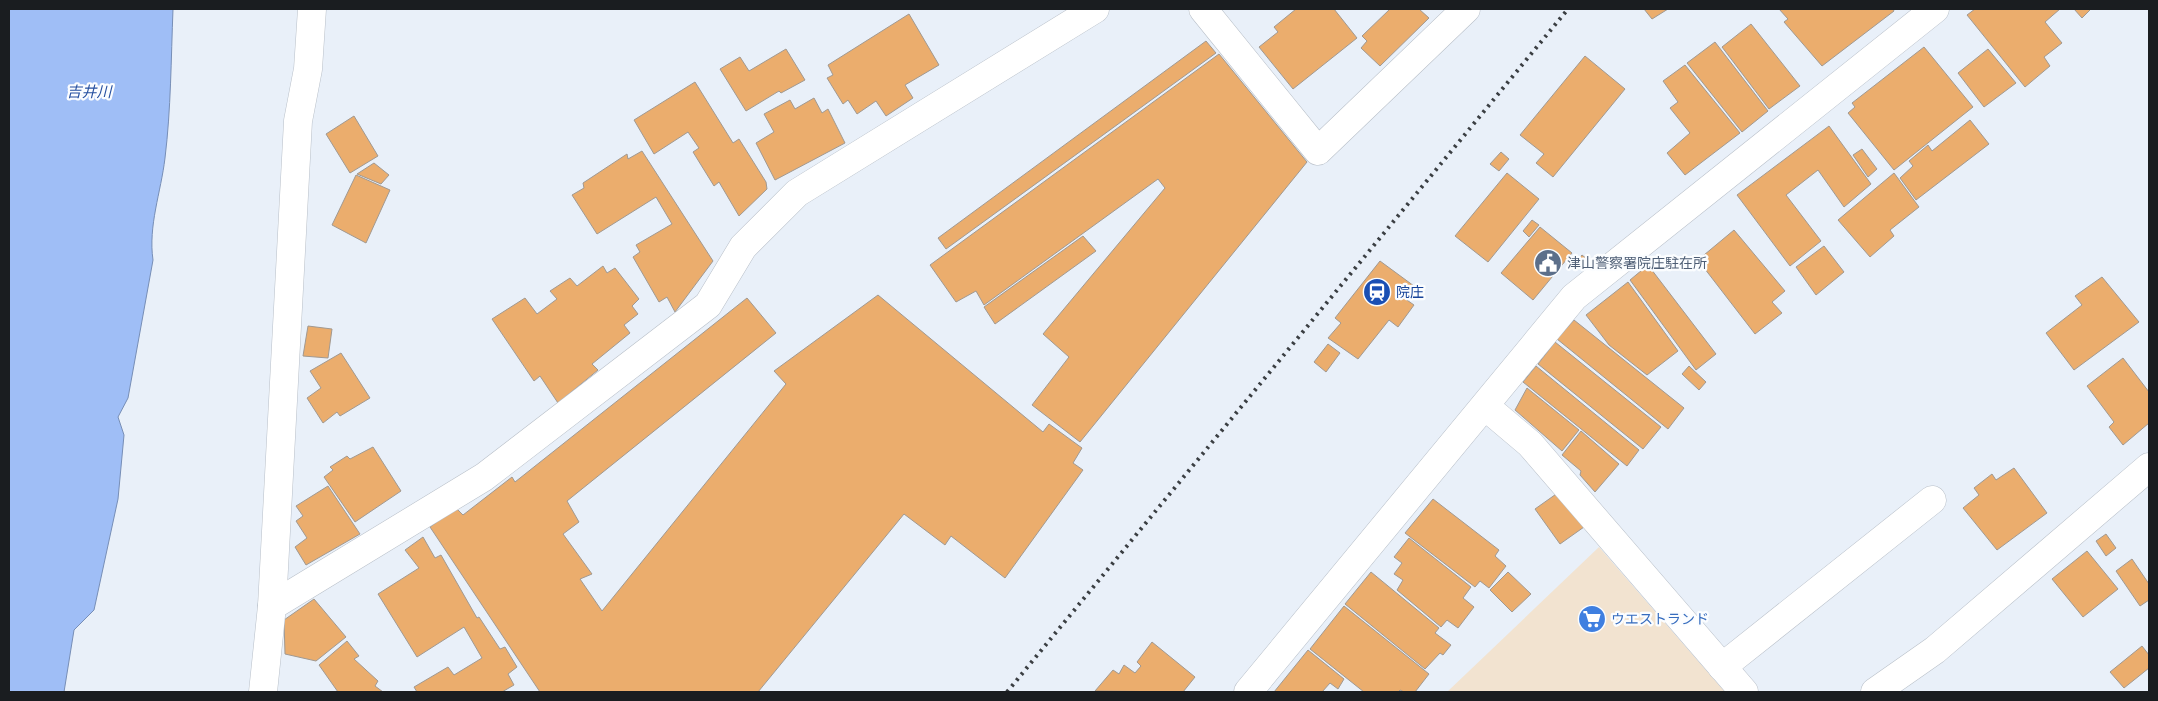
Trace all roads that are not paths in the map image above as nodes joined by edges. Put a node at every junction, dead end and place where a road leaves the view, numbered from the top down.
1 (312, 9) edge
2 (1095, 9) edge
3 (1203, 9) edge
4 (1466, 9) edge
5 (1935, 9) edge
6 (1485, 406) junction
7 (2149, 467) edge
8 (1932, 500) dead end
9 (272, 606) junction
10 (1722, 667) junction
11 (262, 692) edge
12 (1248, 692) edge
13 (1744, 692) edge
14 (1875, 692) edge

1 - 9 street
2 - 9 street
3 - 4 street
5 - 6 street
6 - 10 street
6 - 12 street
7 - 14 street
8 - 10 street
9 - 11 street
10 - 13 street

